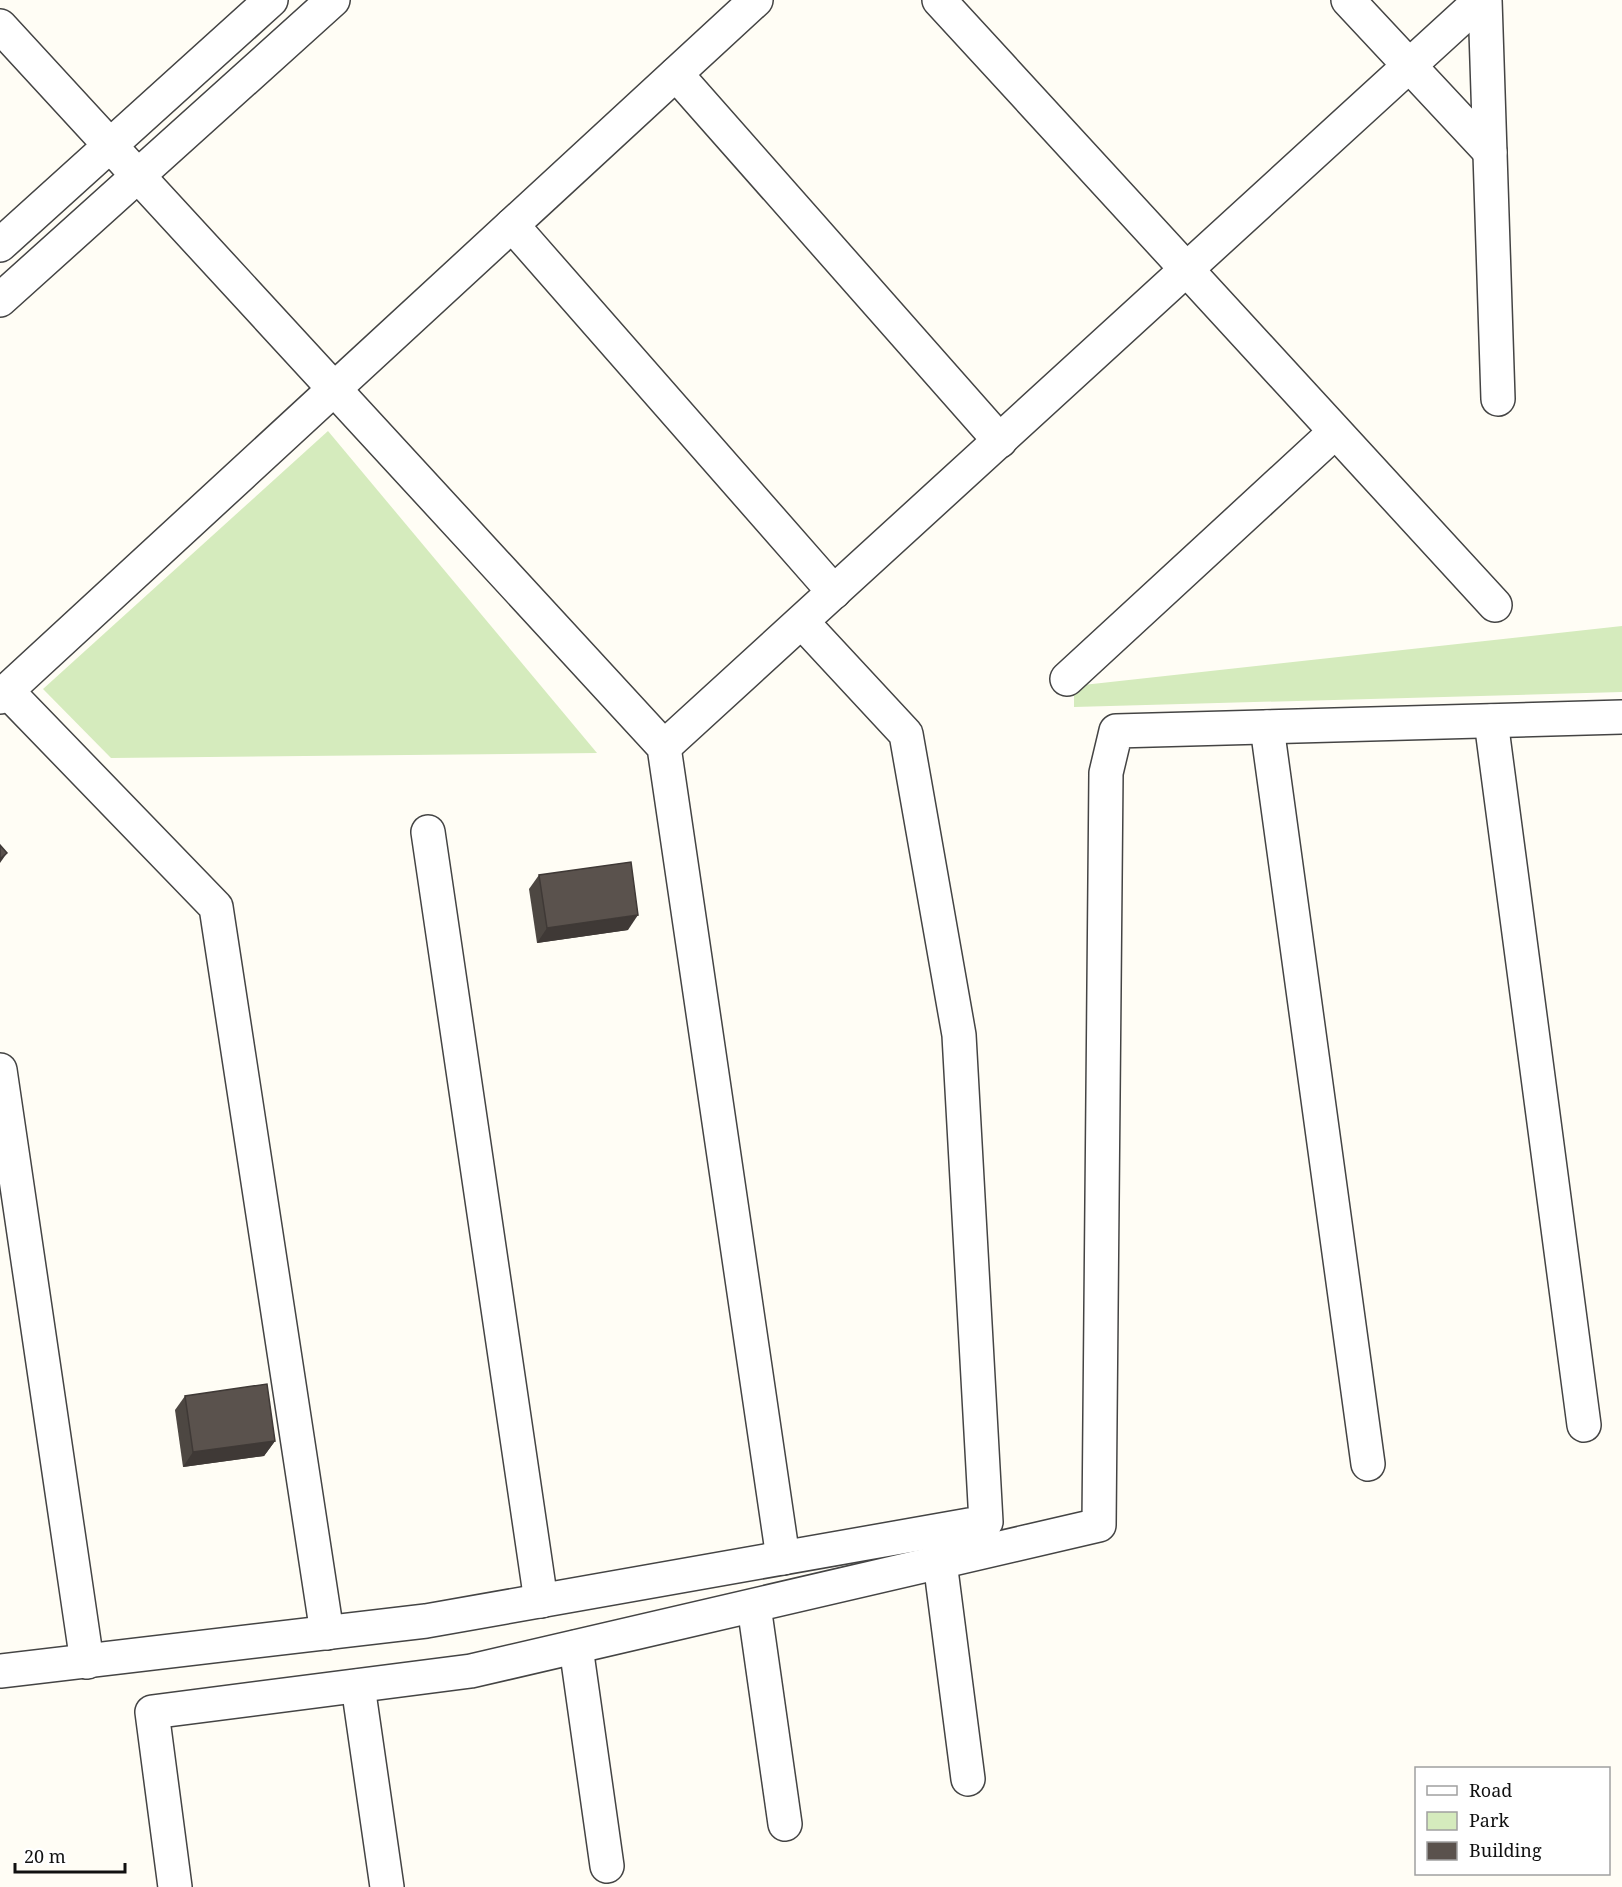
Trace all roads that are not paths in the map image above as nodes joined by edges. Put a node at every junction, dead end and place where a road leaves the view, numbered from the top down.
1 (271, 0) edge
2 (333, 0) edge
3 (756, 0) edge
4 (939, 0) edge
5 (1348, 0) edge
6 (1483, 0) edge
7 (0, 26) edge
8 (1410, 66) junction
9 (676, 74) junction
10 (110, 146) junction
11 (1490, 152) junction
12 (138, 176) junction
13 (512, 225) junction
14 (0, 245) edge
15 (1188, 271) junction
16 (0, 300) edge
17 (334, 389) junction
18 (1498, 399) dead end
19 (1335, 432) junction
20 (1000, 441) junction
21 (834, 592) junction
22 (1495, 605) dead end
23 (802, 622) junction
24 (1067, 679) dead end
25 (3, 694) edge
26 (1622, 717) edge
27 (1491, 721) junction
28 (1267, 727) junction
29 (664, 747) junction
30 (428, 832) dead end
31 (0, 1070) edge
32 (1584, 1425) dead end
33 (1368, 1464) dead end
34 (783, 1558) junction
35 (940, 1562) junction
36 (541, 1601) junction
37 (754, 1606) junction
38 (327, 1633) junction
39 (576, 1647) junction
40 (87, 1662) junction
41 (0, 1671) edge
42 (358, 1686) junction
43 (968, 1779) dead end
44 (785, 1824) dead end
45 (607, 1866) dead end
46 (175, 1887) edge
47 (387, 1887) edge

1 - 10 street
2 - 12 street
3 - 9 street
4 - 15 street
5 - 8 street
6 - 8 street
6 - 11 street
7 - 10 street
8 - 11 street
8 - 15 street
9 - 13 street
9 - 20 street
10 - 12 street
10 - 14 street
11 - 18 street
12 - 16 street
12 - 17 street
13 - 17 street
13 - 21 street
15 - 19 street
15 - 20 street
17 - 25 street
17 - 29 street
19 - 22 street
19 - 24 street
20 - 21 street
21 - 23 street
23 - 29 street
23 - 34 street
25 - 38 street
26 - 27 street
27 - 28 street
27 - 32 street
28 - 33 street
28 - 35 street
29 - 34 street
30 - 36 street
31 - 40 street
34 - 36 street
35 - 37 street
35 - 43 street
36 - 38 street
37 - 39 street
37 - 44 street
38 - 40 street
39 - 42 street
39 - 45 street
40 - 41 street
42 - 46 street
42 - 47 street

